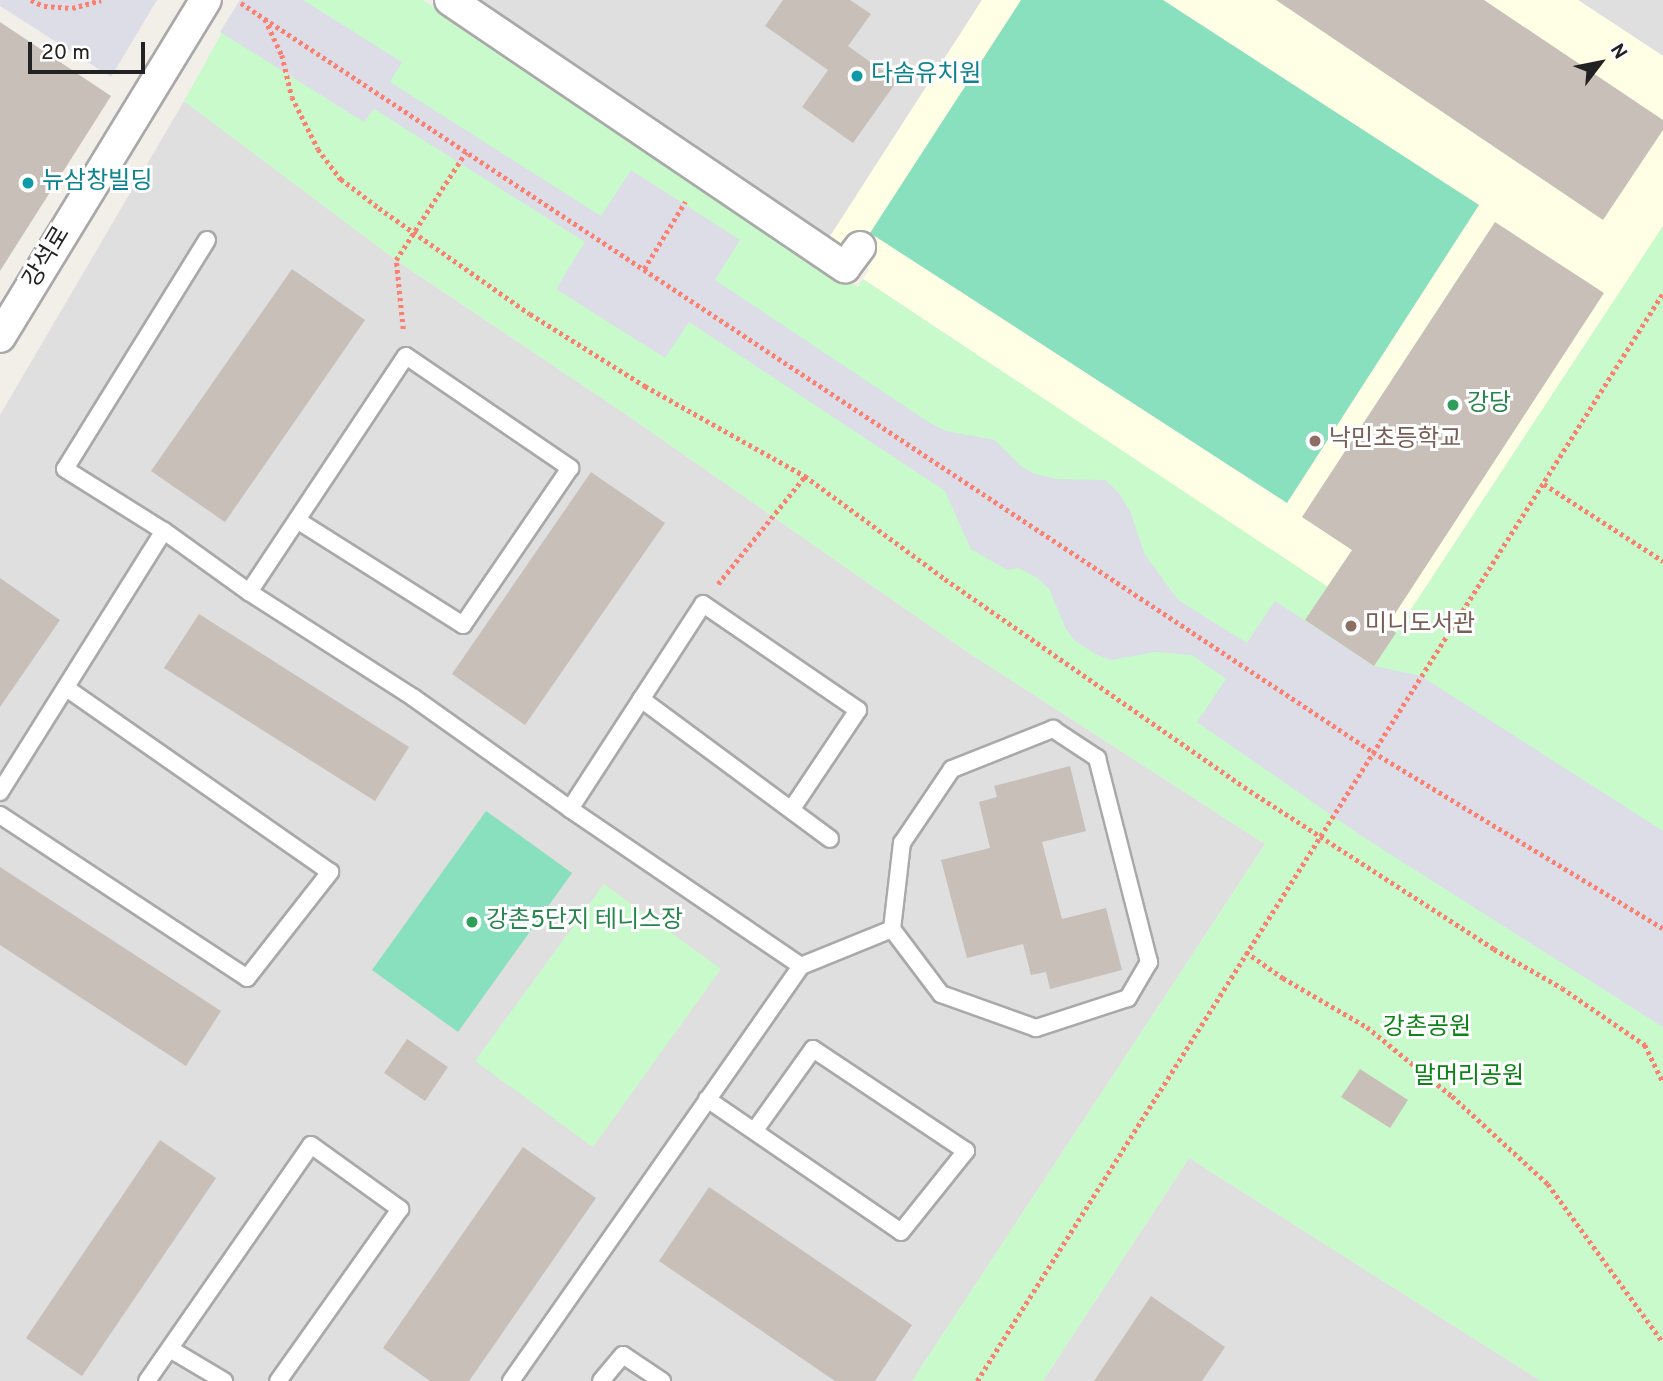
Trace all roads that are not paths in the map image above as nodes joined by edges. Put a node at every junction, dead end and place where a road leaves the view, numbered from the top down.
1 (206, 0) edge
2 (450, 0) edge
3 (207, 240) dead end
4 (860, 247) dead end
5 (0, 337) edge
6 (297, 520) junction
7 (164, 531) junction
8 (249, 592) junction
9 (66, 688) junction
10 (641, 699) junction
11 (0, 792) edge
12 (570, 809) junction
13 (791, 810) junction
14 (0, 815) edge
15 (830, 839) dead end
16 (892, 929) junction
17 (801, 966) junction
18 (708, 1099) junction
19 (755, 1129) junction
20 (170, 1349) junction
21 (147, 1381) edge
22 (224, 1381) edge
23 (278, 1381) edge
24 (511, 1381) edge
25 (601, 1381) edge
26 (662, 1381) edge

1 - 5 street, 강석로
2 - 4 street
3 - 7 lane
6 - 6 lane
6 - 8 lane
7 - 8 lane
7 - 9 lane
8 - 12 lane
9 - 11 lane
9 - 14 lane
10 - 12 lane
10 - 13 lane
10 - 13 lane
12 - 17 lane
13 - 15 lane
16 - 16 lane
16 - 17 lane
17 - 18 lane
18 - 19 lane
18 - 24 lane
19 - 19 lane
20 - 21 lane
20 - 22 lane
20 - 23 lane
25 - 26 lane

